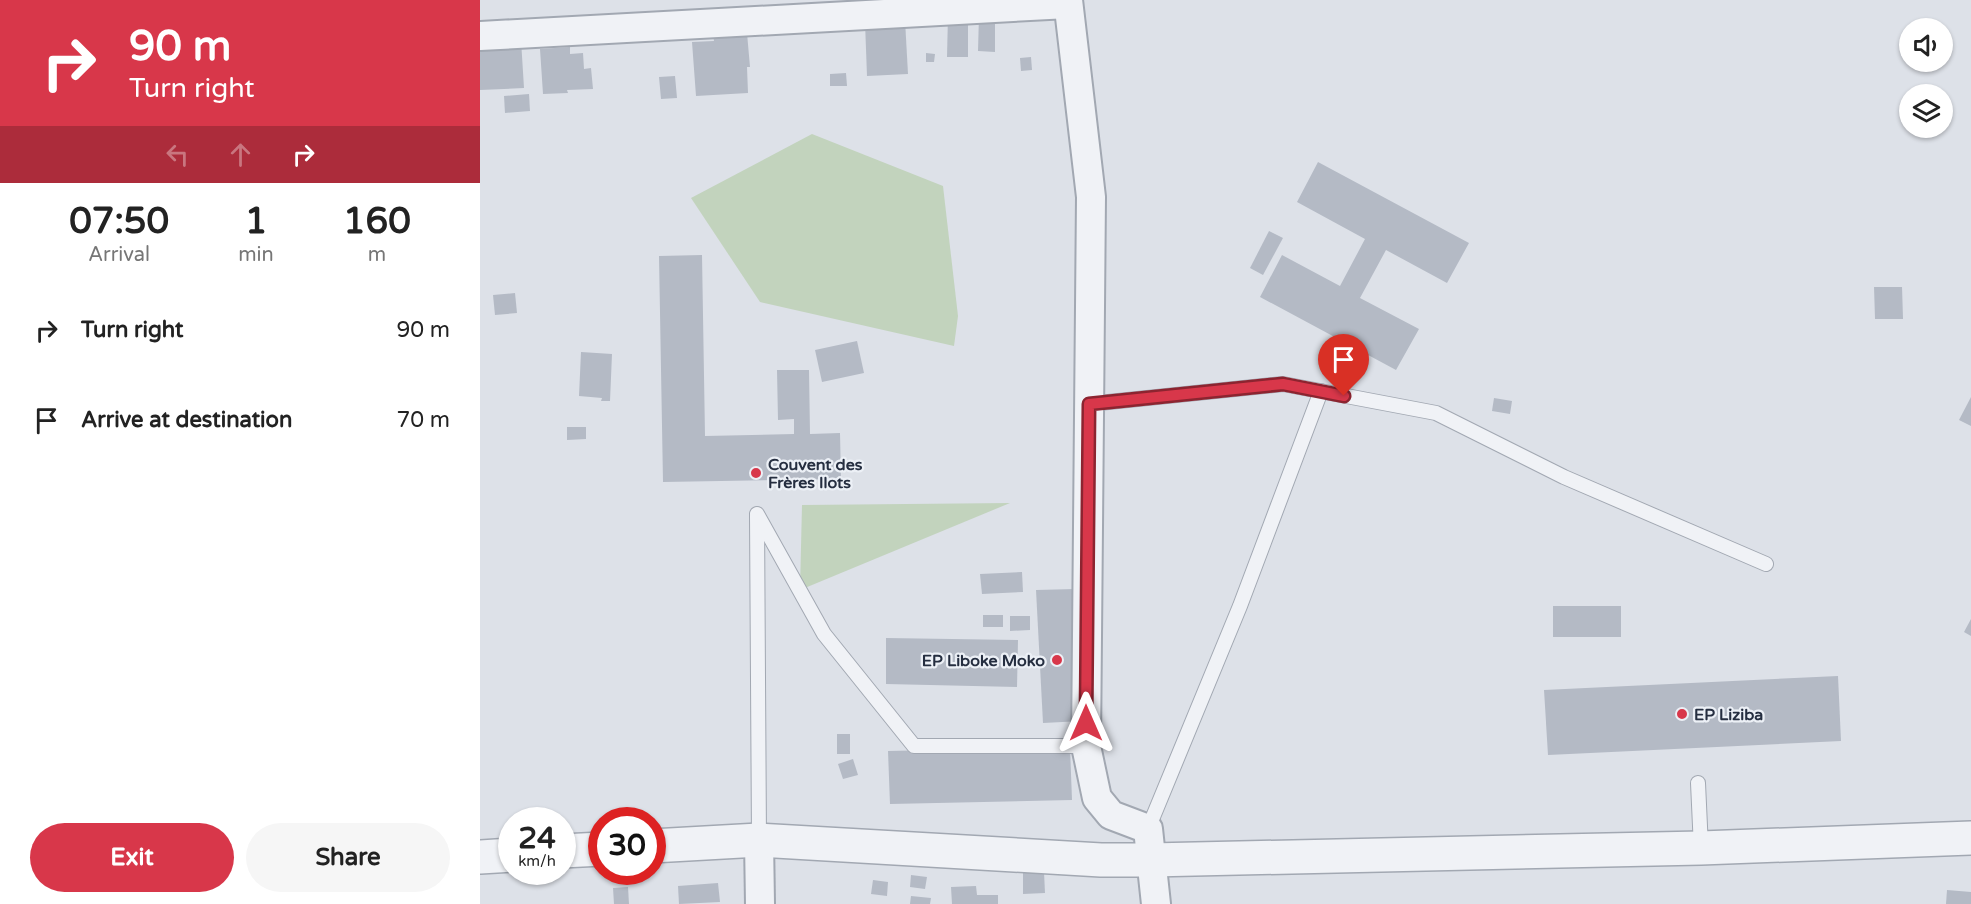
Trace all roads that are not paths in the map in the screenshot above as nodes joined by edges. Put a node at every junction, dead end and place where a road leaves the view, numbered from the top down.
1 (1068, 2) edge
2 (480, 36) edge
3 (1321, 391) junction
4 (1089, 404) junction
5 (1766, 564) dead end
6 (1086, 746) junction
7 (1698, 783) dead end
8 (1971, 838) edge
9 (759, 840) junction
10 (666, 845) edge
11 (1150, 845) junction
12 (1701, 848) junction
13 (498, 856) edge
14 (480, 857) edge
15 (760, 904) edge
16 (1156, 904) edge

1 - 2 street
1 - 4 street
3 - 4 lane
3 - 5 lane
3 - 11 lane
4 - 6 street
6 - 9 lane
6 - 11 street
7 - 12 lane
8 - 12 street
9 - 10 street
9 - 11 street
9 - 15 street
11 - 12 street
11 - 16 street
13 - 14 street

